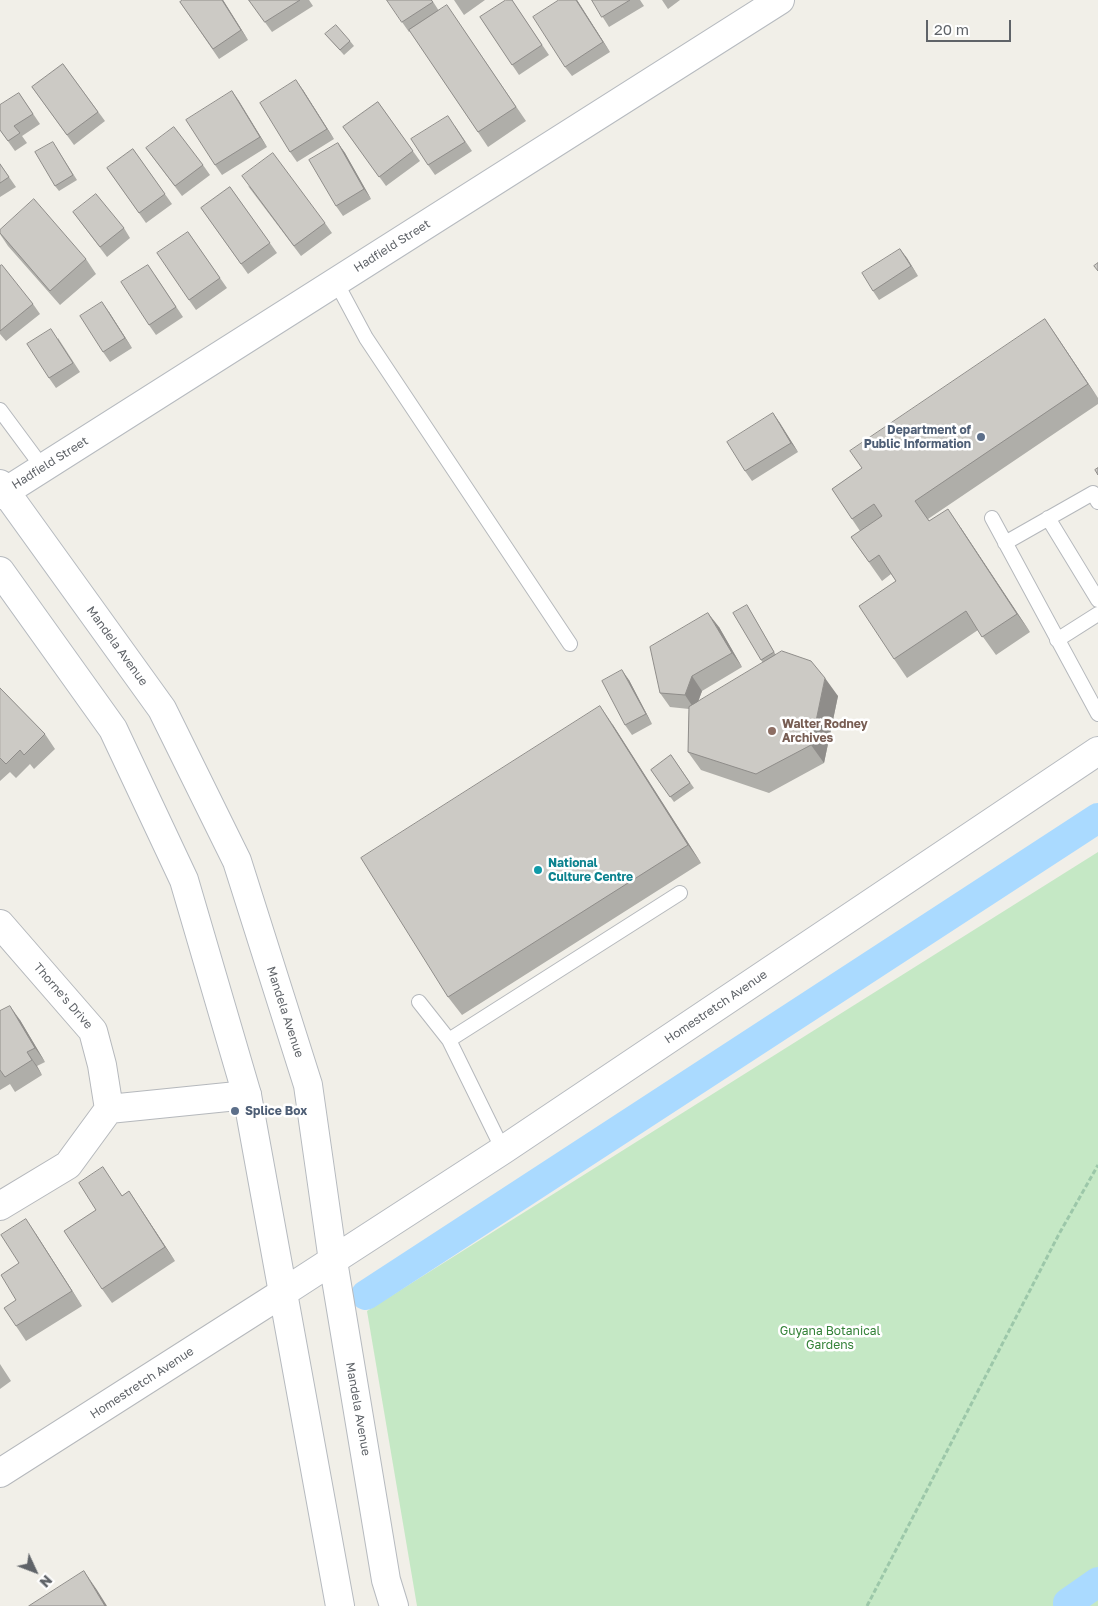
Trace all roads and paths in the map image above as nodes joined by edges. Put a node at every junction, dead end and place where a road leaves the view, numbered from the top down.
1 (780, 0) edge
2 (336, 282) junction
3 (0, 410) edge
4 (43, 468) junction
5 (2, 490) edge
6 (1098, 502) edge
7 (992, 518) dead end
8 (1048, 518) junction
9 (1005, 543) junction
10 (0, 571) edge
11 (1098, 600) edge
12 (1098, 614) edge
13 (1057, 640) junction
14 (570, 644) dead end
15 (1098, 714) edge
16 (1098, 751) edge
17 (680, 893) dead end
18 (0, 924) edge
19 (419, 1002) dead end
20 (448, 1040) junction
21 (247, 1095) junction
22 (109, 1109) junction
23 (503, 1150) junction
24 (1098, 1164) edge
25 (0, 1206) edge
26 (333, 1261) junction
27 (284, 1292) junction
28 (0, 1473) edge
29 (340, 1606) edge
30 (394, 1606) edge
31 (866, 1606) edge

1 - 2 main road, Hadfield Street
2 - 4 main road, Hadfield Street
2 - 14 lane
3 - 4 lane
4 - 5 main road, Hadfield Street
5 - 26 main road, Mandela Avenue
6 - 8 lane
7 - 9 lane
8 - 9 lane
8 - 11 lane
9 - 13 lane
10 - 21 main road
12 - 13 lane
13 - 15 lane
16 - 23 main road, Homestretch Avenue
17 - 20 lane
18 - 22 main road, Thorne's Drive
19 - 20 lane
20 - 23 lane
21 - 22 main road
21 - 27 main road
22 - 25 main road
23 - 26 main road, Homestretch Avenue
24 - 31 path
26 - 27 main road, Homestretch Avenue
26 - 30 main road, Mandela Avenue
27 - 28 main road, Homestretch Avenue
27 - 29 main road

